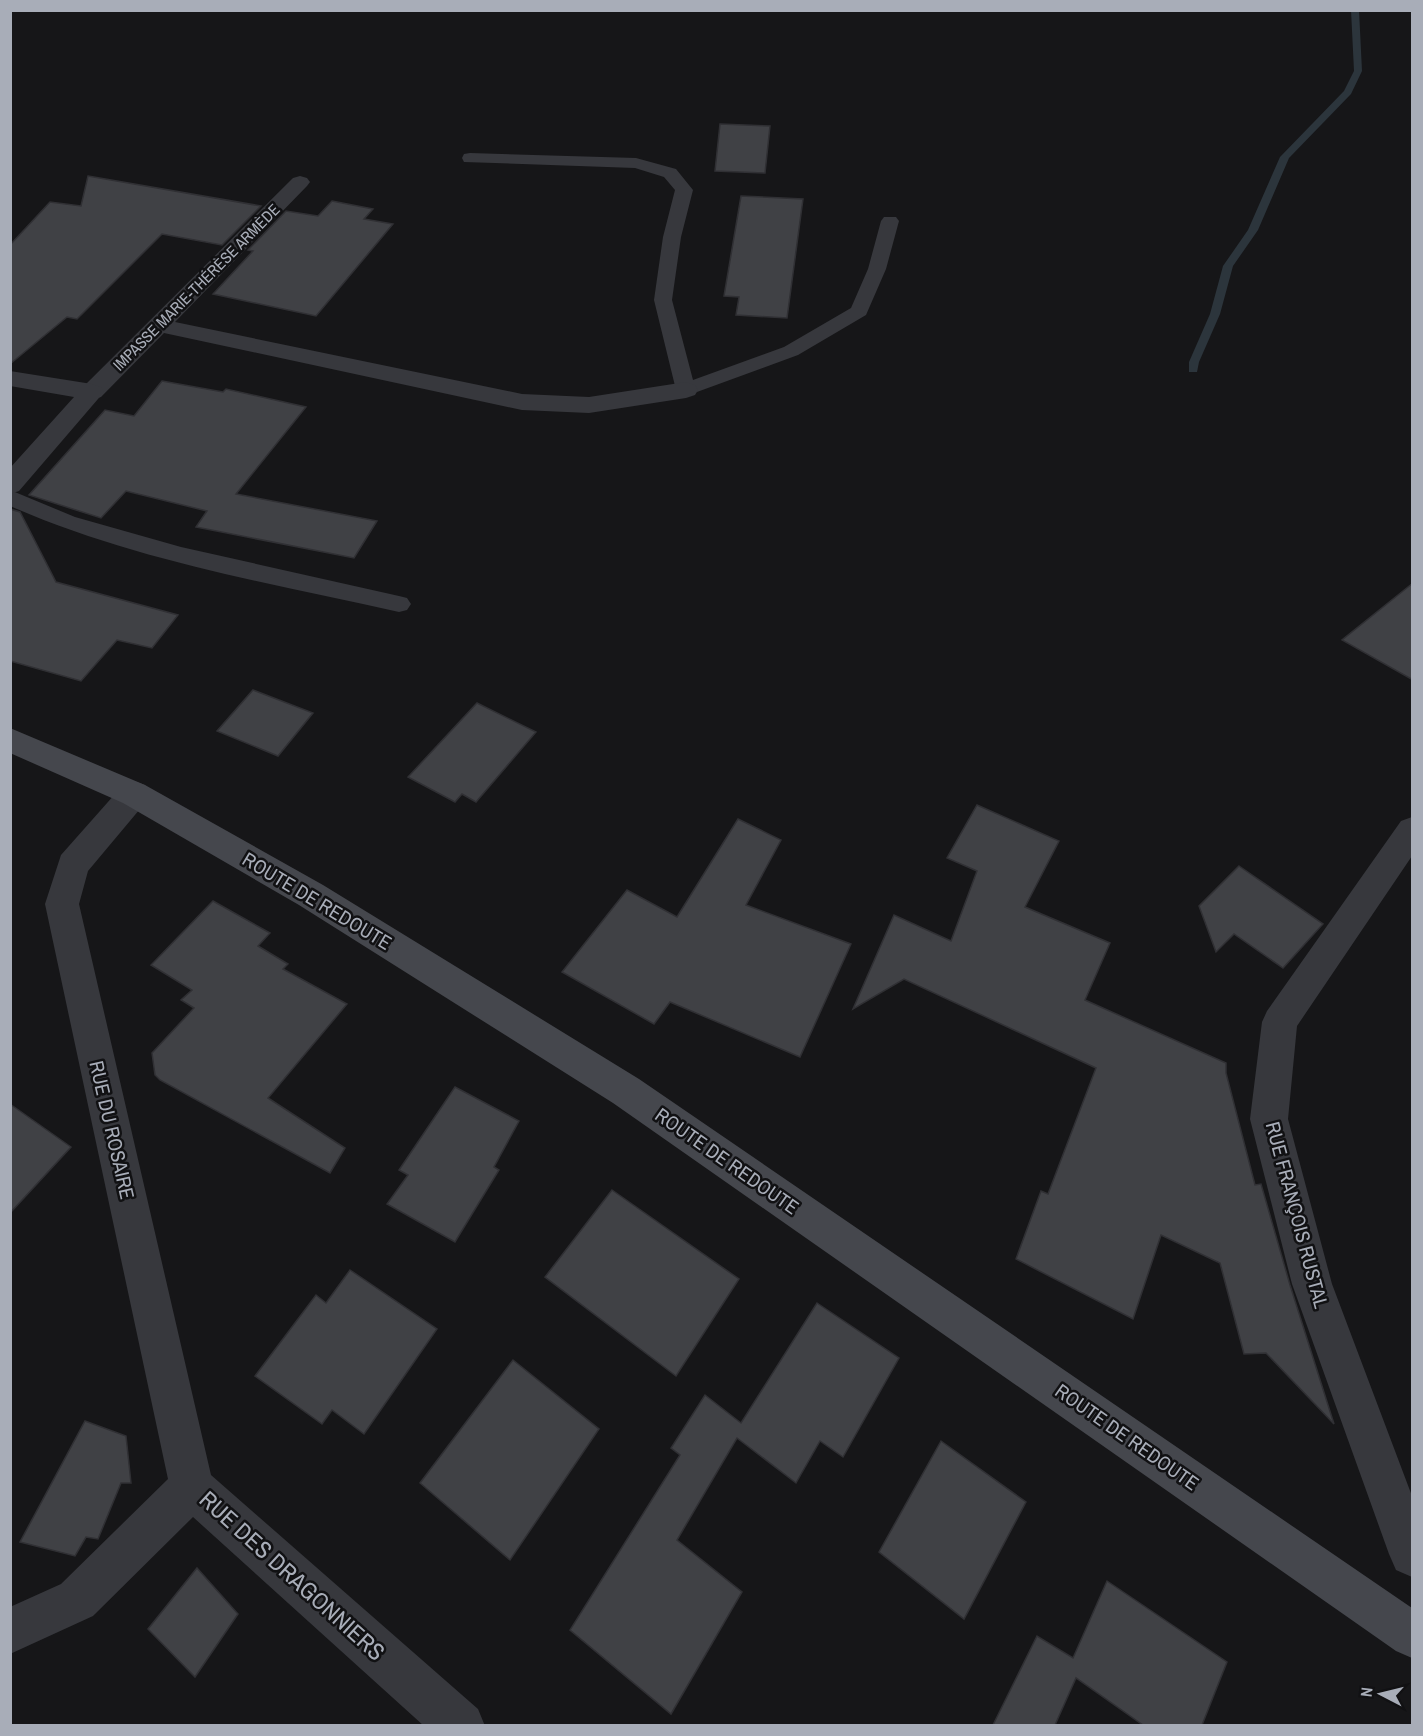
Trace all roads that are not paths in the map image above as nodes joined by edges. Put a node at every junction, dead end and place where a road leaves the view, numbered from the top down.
1 (470, 158) dead end
2 (300, 182) dead end
3 (890, 221) dead end
4 (158, 325) junction
5 (10, 378) edge
6 (686, 390) junction
7 (92, 392) junction
8 (10, 485) edge
9 (10, 496) edge
10 (399, 604) dead end
11 (10, 740) edge
12 (134, 794) junction
13 (1413, 830) edge
14 (192, 1487) junction
15 (1413, 1554) edge
16 (10, 1631) edge
17 (1413, 1635) edge
18 (461, 1725) edge

1 - 6 lane
2 - 4 street, IMPASSE MARIE-THÉRÈSE ARMÈDE
3 - 6 lane
4 - 6 street
4 - 7 street, IMPASSE MARIE-THÉRÈSE ARMÈDE
5 - 7 street
7 - 8 street, IMPASSE MARIE-THÉRÈSE ARMÈDE
9 - 10 lane
11 - 12 main road, ROUTE DE REDOUTE
12 - 14 street, RUE DU ROSAIRE
12 - 17 main road, ROUTE DE REDOUTE
13 - 15 street, RUE FRANÇOIS RUSTAL
14 - 16 street, RUE DES DRAGONNIERS
14 - 18 street, RUE DES DRAGONNIERS

